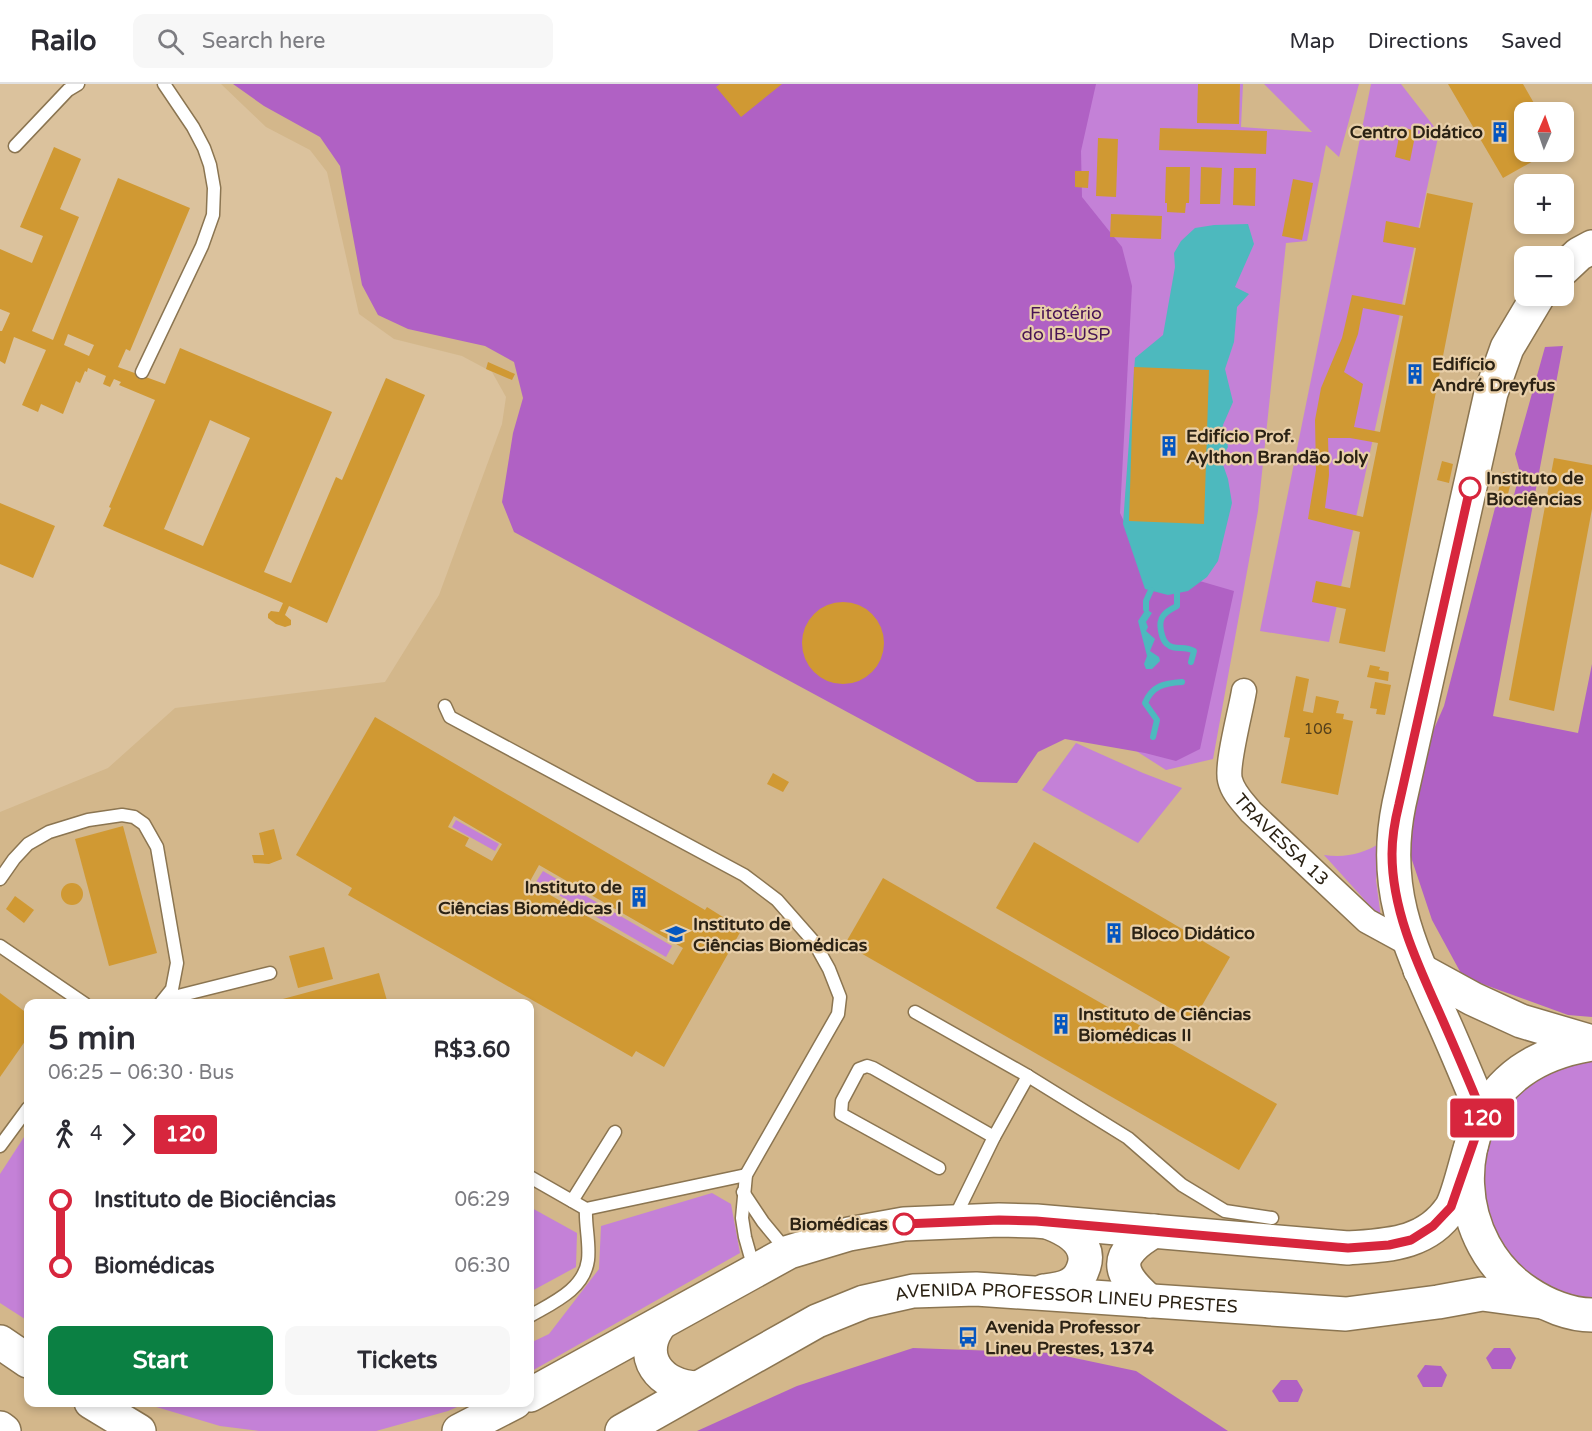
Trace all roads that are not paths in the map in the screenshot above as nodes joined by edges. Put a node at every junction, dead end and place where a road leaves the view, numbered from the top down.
1 (78, 84) edge
2 (164, 84) edge
3 (15, 146) dead end
4 (1592, 247) edge
5 (1574, 259) edge
6 (1532, 306) edge
7 (142, 372) dead end
8 (1244, 691) dead end
9 (445, 706) dead end
10 (0, 879) edge
11 (0, 946) edge
12 (1415, 958) junction
13 (270, 974) dead end
14 (78, 999) edge
15 (164, 999) edge
16 (171, 999) edge
17 (915, 1012) dead end
18 (1592, 1043) edge
19 (1028, 1076) junction
20 (24, 1113) edge
21 (1483, 1115) junction
22 (615, 1132) dead end
23 (994, 1137) junction
24 (0, 1146) edge
25 (1471, 1146) junction
26 (939, 1168) dead end
27 (746, 1175) junction
28 (534, 1179) edge
29 (743, 1192) junction
30 (572, 1201) junction
31 (586, 1209) junction
32 (1272, 1218) dead end
33 (953, 1221) junction
34 (1047, 1221) junction
35 (1154, 1232) junction
36 (789, 1252) junction
37 (755, 1270) junction
38 (1036, 1293) junction
39 (1149, 1301) junction
40 (1542, 1302) junction
41 (534, 1314) edge
42 (1592, 1315) edge
43 (660, 1324) junction
44 (0, 1342) edge
45 (602, 1355) junction
46 (24, 1359) edge
47 (697, 1388) junction
48 (534, 1393) edge
49 (99, 1407) edge
50 (505, 1407) edge
51 (629, 1427) edge
52 (0, 1428) edge
53 (4, 1431) edge
54 (139, 1431) edge
55 (459, 1431) edge

1 - 3 lane
2 - 7 lane
4 - 5 main road
6 - 12 main road
8 - 12 street, TRAVESSA 13
9 - 27 lane
10 - 15 lane
11 - 14 lane
12 - 18 main road
12 - 21 main road
13 - 16 lane
17 - 19 lane
18 - 21 main road
19 - 23 lane
19 - 32 lane
20 - 24 lane
21 - 25 main road
22 - 30 lane
23 - 26 lane
23 - 33 lane
25 - 35 main road
25 - 40 main road
27 - 29 lane
27 - 31 lane
28 - 30 lane
29 - 36 lane
29 - 37 lane
30 - 31 lane
31 - 41 lane
33 - 34 main road
33 - 36 main road
34 - 35 main road
34 - 38 main road
35 - 39 main road
36 - 37 main road
37 - 43 main road
38 - 39 main road, AVENIDA PROFESSOR LINEU PRESTES
38 - 47 main road, AVENIDA PROFESSOR LINEU PRESTES
39 - 40 main road, AVENIDA PROFESSOR LINEU PRESTES
40 - 42 main road
43 - 45 main road
43 - 47 main road
44 - 46 main road
45 - 48 main road
45 - 51 main road
47 - 51 main road, AVENIDA PROFESSOR LINEU PRESTES
49 - 54 main road
50 - 55 main road
52 - 53 main road

